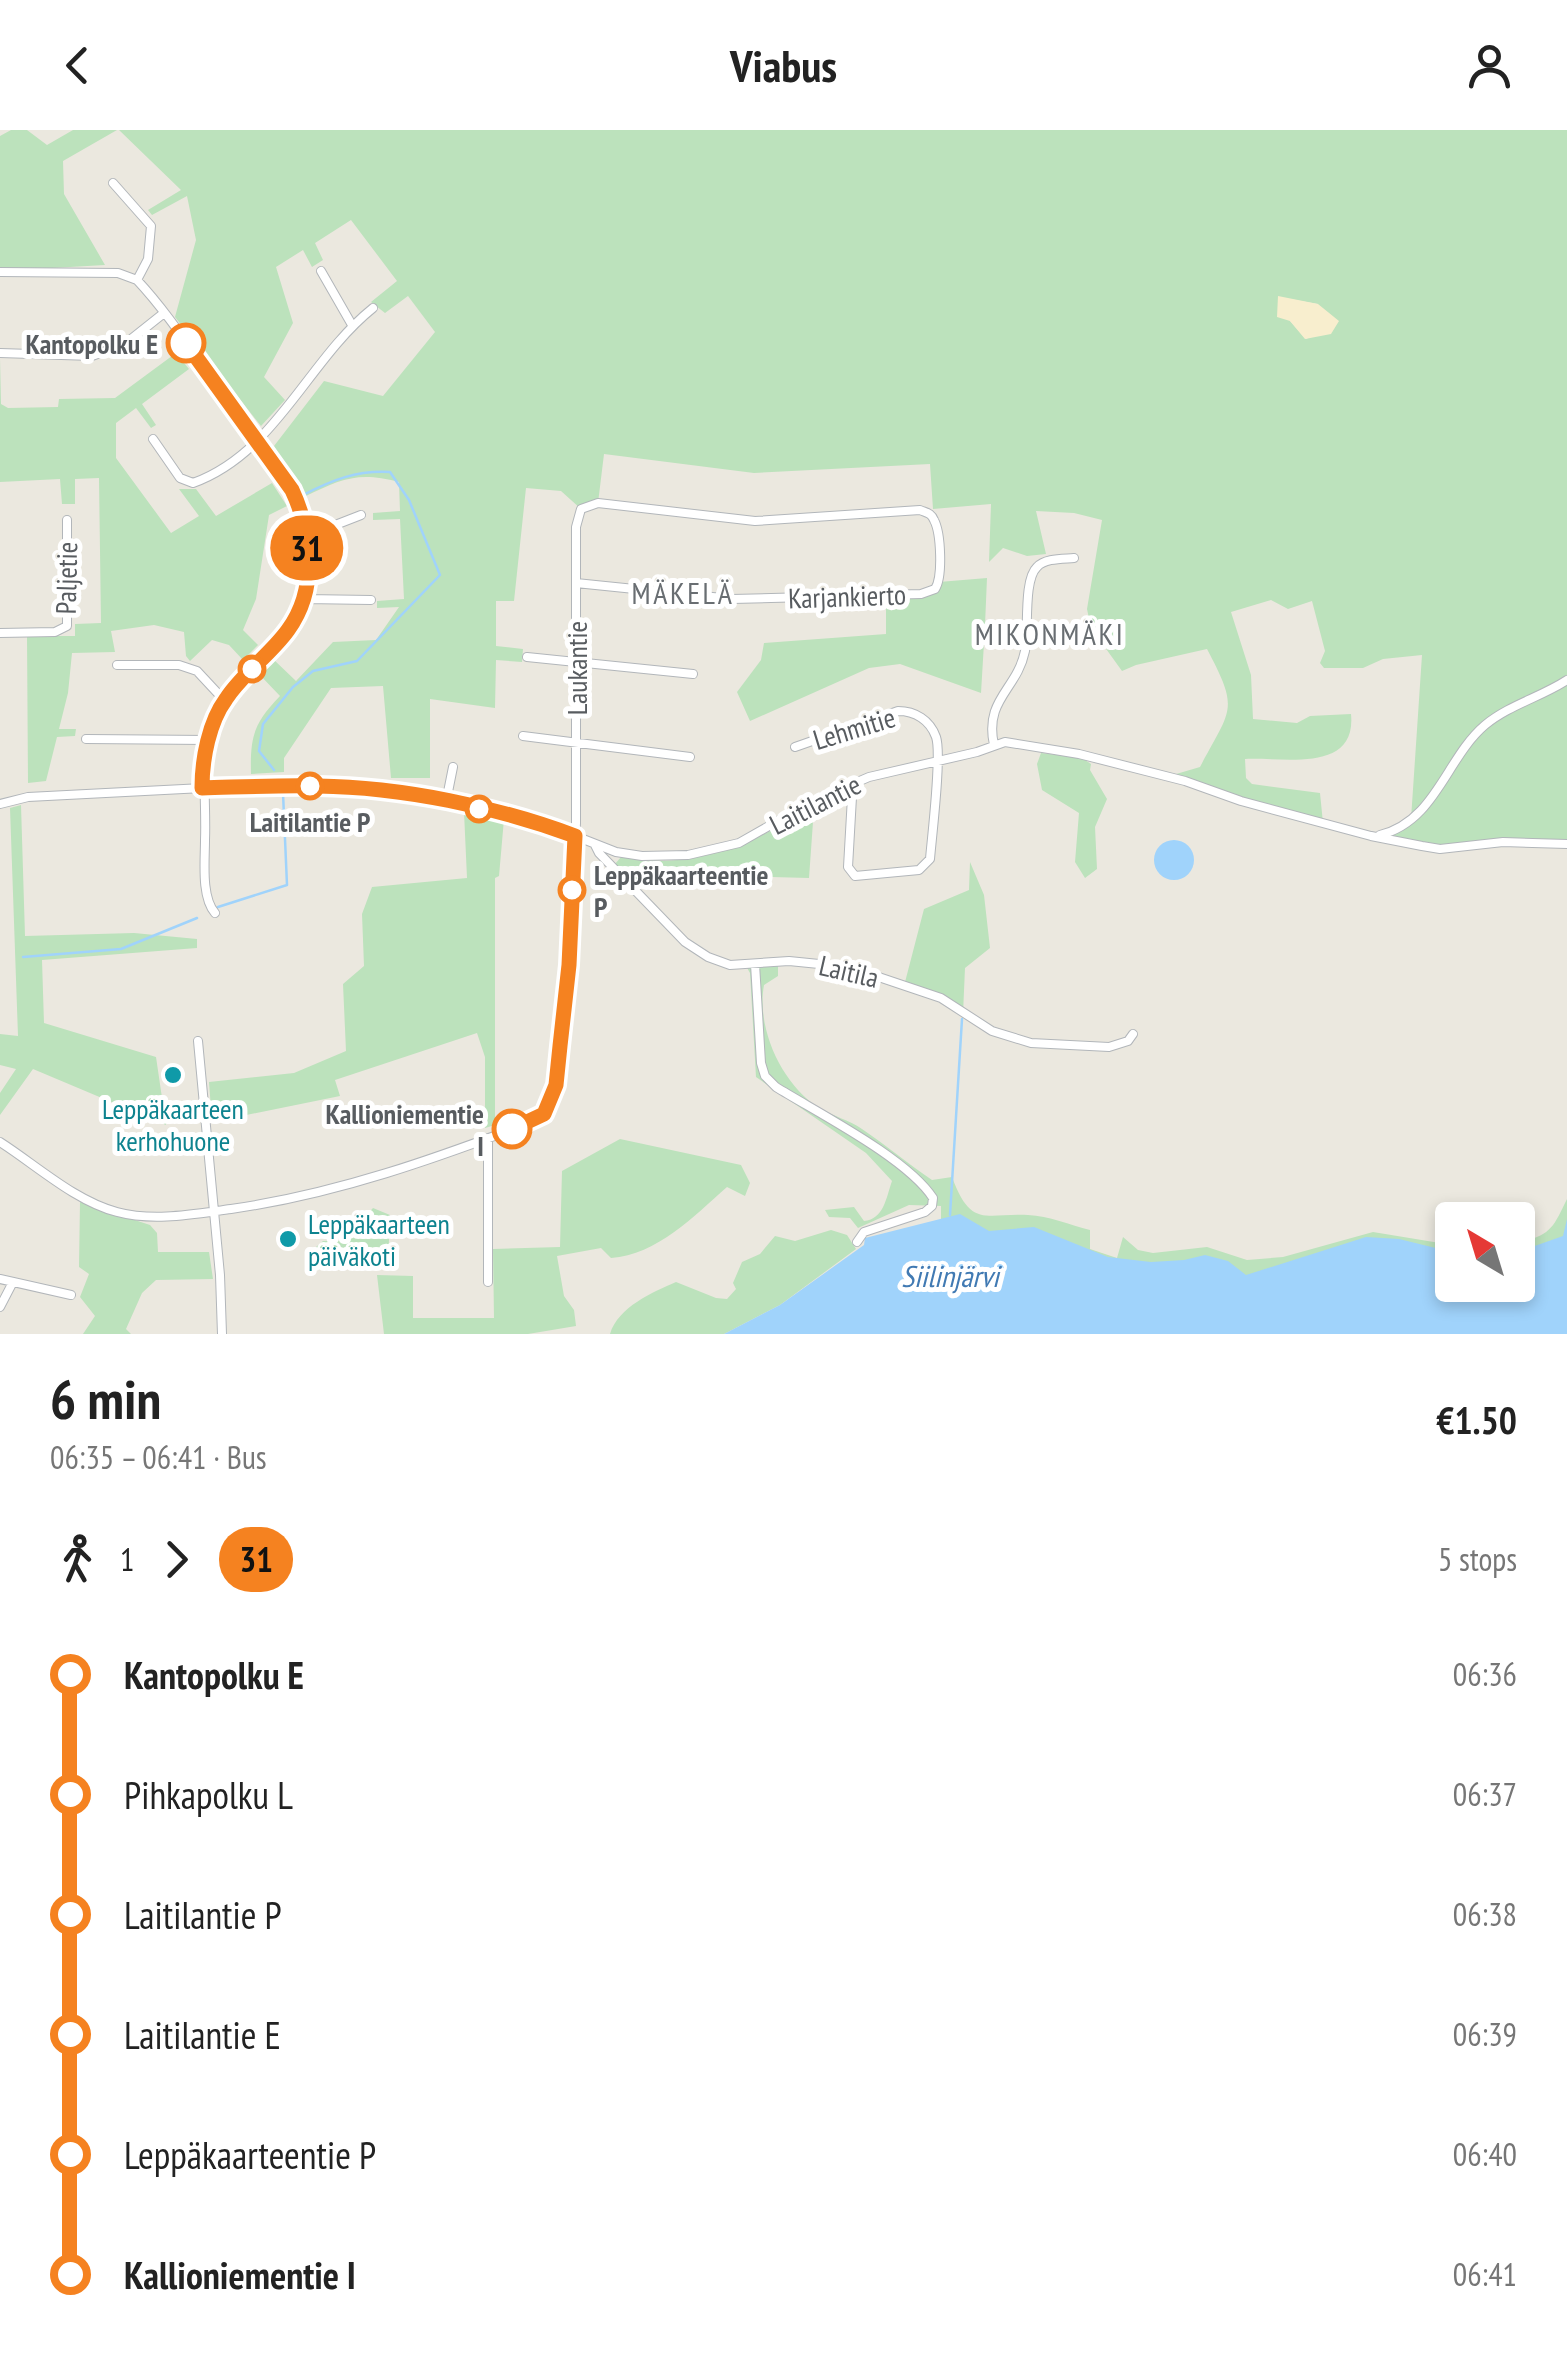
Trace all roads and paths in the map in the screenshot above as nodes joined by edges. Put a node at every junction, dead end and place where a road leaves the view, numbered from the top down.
1 (113, 183) dead end
2 (321, 271) dead end
3 (0, 272) edge
4 (137, 280) junction
5 (373, 308) dead end
6 (164, 313) junction
7 (352, 325) junction
8 (0, 353) edge
9 (153, 438) dead end
10 (259, 441) junction
11 (588, 504) joint
12 (361, 514) dead end
13 (67, 520) dead end
14 (307, 536) junction
15 (1074, 558) dead end
16 (576, 583) junction
17 (305, 598) junction
18 (371, 600) dead end
19 (0, 633) edge
20 (528, 657) dead end
21 (576, 661) junction
22 (117, 665) dead end
23 (693, 674) dead end
24 (1567, 680) edge
25 (224, 700) junction
26 (523, 736) dead end
27 (86, 739) dead end
28 (208, 740) junction
29 (575, 743) junction
30 (994, 744) junction
31 (795, 746) dead end
32 (690, 757) dead end
33 (937, 762) junction
34 (453, 768) dead end
35 (848, 785) junction
36 (202, 788) junction
37 (446, 802) junction
38 (0, 804) edge
39 (575, 836) junction
40 (1370, 836) junction
41 (1567, 844) edge
42 (595, 846) junction
43 (215, 913) dead end
44 (755, 964) junction
45 (1132, 1034) dead end
46 (198, 1041) dead end
47 (488, 1138) junction
48 (0, 1142) edge
49 (214, 1212) junction
50 (858, 1242) dead end
51 (0, 1279) edge
52 (13, 1282) junction
53 (488, 1282) dead end
54 (71, 1294) dead end
55 (0, 1307) edge
56 (222, 1334) edge

1 - 4 street
2 - 7 street
3 - 4 street
4 - 6 street
5 - 7 street
6 - 8 street
6 - 10 street
7 - 10 street
9 - 10 street
10 - 14 street
11 - 16 street, Laukantie
11 - 16 street, Karjankierto
12 - 14 street
13 - 19 street, Paljetie
14 - 17 street
15 - 30 street
16 - 21 street, Laukantie
17 - 18 street
17 - 25 street
20 - 21 street
21 - 23 street
21 - 29 street, Laukantie
22 - 25 street
24 - 40 street
25 - 28 street
26 - 29 street
27 - 28 street
28 - 36 street
29 - 32 street
29 - 39 street, Laukantie
30 - 33 street, Laitilantie
30 - 40 street, Laitilantie
31 - 33 street, Lehmitie
33 - 35 street, Laitilantie
33 - 35 street
34 - 37 street
35 - 42 street, Laitilantie
36 - 37 street, Laitilantie
36 - 38 street, Laitilantie
36 - 43 street
37 - 39 street, Laitilantie
39 - 42 street, Laitilantie
39 - 47 street, Laukantie
40 - 41 street, Laitilantie
42 - 44 street, Laitila
44 - 45 street, Laitila
44 - 50 street
46 - 49 street
47 - 49 street, Laukantie
47 - 53 street
48 - 49 street, Laukantie
49 - 56 street
51 - 52 street
52 - 54 street
52 - 55 street

